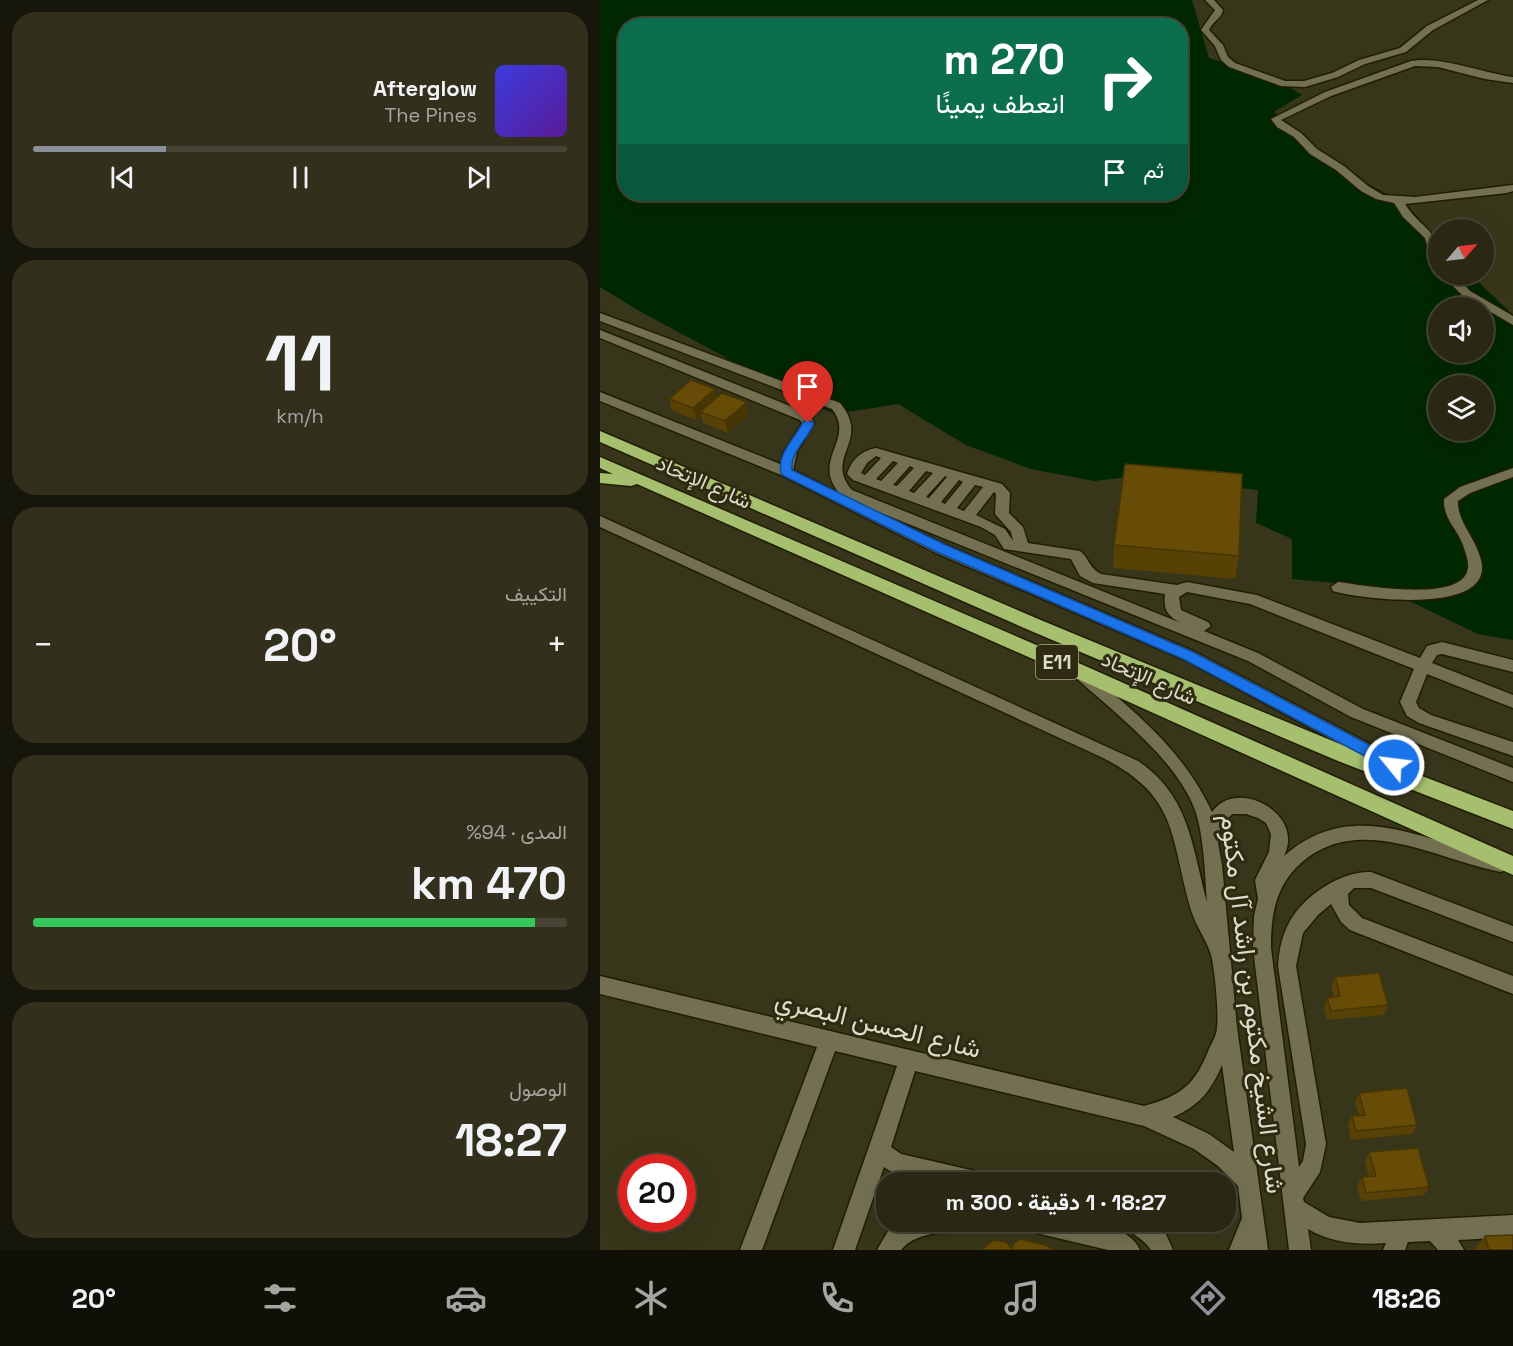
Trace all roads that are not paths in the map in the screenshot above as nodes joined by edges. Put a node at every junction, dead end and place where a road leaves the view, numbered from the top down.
1 (1209, 0) edge
2 (1484, 0) edge
3 (1513, 80) edge
4 (1513, 188) edge
5 (1398, 201) junction
6 (1428, 235) edge
7 (1458, 285) edge
8 (600, 317) edge
9 (1513, 321) edge
10 (600, 334) edge
11 (600, 396) edge
12 (600, 436) edge
13 (797, 443) junction
14 (908, 461) junction
15 (600, 462) edge
16 (765, 463) junction
17 (924, 465) junction
18 (942, 471) junction
19 (786, 472) junction
20 (1513, 472) edge
21 (956, 475) junction
22 (600, 478) edge
23 (972, 480) junction
24 (650, 483) junction
25 (992, 485) junction
26 (884, 486) junction
27 (900, 492) junction
28 (1003, 496) junction
29 (917, 498) junction
30 (932, 504) junction
31 (948, 510) junction
32 (967, 517) junction
33 (600, 521) edge
34 (986, 524) junction
35 (967, 543) junction
36 (941, 549) junction
37 (1011, 549) junction
38 (1007, 577) junction
39 (1338, 587) dead end
40 (1177, 590) junction
41 (1261, 649) dead end
42 (1423, 666) junction
43 (1513, 666) edge
44 (1076, 670) junction
45 (1513, 702) edge
46 (1513, 749) edge
47 (1513, 775) edge
48 (1452, 797) junction
49 (1513, 820) edge
50 (1209, 836) junction
51 (1512, 865) edge
52 (1344, 885) junction
53 (1267, 899) junction
54 (1513, 934) edge
55 (1220, 954) junction
56 (600, 985) edge
57 (1513, 985) edge
58 (1227, 1027) junction
59 (829, 1040) junction
60 (909, 1059) junction
61 (1144, 1116) junction
62 (881, 1146) junction
63 (933, 1172) edge
64 (1249, 1183) junction
65 (1293, 1202) junction
66 (1253, 1217) junction
67 (1513, 1226) edge
68 (1435, 1230) junction
69 (903, 1232) edge
70 (1078, 1232) edge
71 (1151, 1232) edge
72 (1398, 1241) edge
73 (751, 1250) edge
74 (844, 1250) edge
75 (888, 1250) edge
76 (1129, 1250) edge
77 (1162, 1250) edge
78 (1240, 1250) edge
79 (1257, 1250) edge
80 (1300, 1250) edge
81 (1453, 1250) edge

1 - 2 street
3 - 5 street
4 - 5 street
5 - 6 street
7 - 9 street
8 - 35 street
10 - 13 street
11 - 16 street
12 - 48 highway, شارع الإتحاد / E11
13 - 16 street
13 - 19 street
14 - 17 street
14 - 26 street
14 - 26 street
15 - 24 highway, شارع الإتحاد / E11
16 - 19 street
17 - 18 street
17 - 27 street
18 - 21 street
18 - 29 street
19 - 36 street
20 - 39 street
21 - 23 street
21 - 30 street
22 - 24 highway
23 - 25 street
23 - 31 street
24 - 44 highway, شارع الإتحاد / E11
25 - 28 street
25 - 32 street
26 - 27 street
27 - 29 street
28 - 34 street
28 - 37 street
29 - 30 street
30 - 31 street
31 - 32 street
32 - 34 street
33 - 55 street
34 - 37 street
35 - 36 street
35 - 37 street
36 - 38 street
37 - 38 street
37 - 40 street
37 - 47 street
38 - 48 street
40 - 41 street
40 - 42 street
42 - 43 street
42 - 45 street
42 - 46 street
44 - 50 street, شارع الشيخ مكتوم بن راشد آل مكتوم
44 - 51 highway, شارع الإتحاد / E11
48 - 49 highway, شارع الإتحاد / E11
50 - 53 street
50 - 55 street, شارع الشيخ مكتوم بن راشد آل مكتوم
51 - 53 street, شارع الشيخ مكتوم بن راشد آل مكتوم
52 - 54 street
52 - 57 street
52 - 65 street
53 - 65 street, شارع الشيخ مكتوم بن راشد آل مكتوم
55 - 58 street, شارع الشيخ مكتوم بن راشد آل مكتوم
56 - 59 street, شارع الحسن البصري
58 - 61 street, شارع الحسن البصري
58 - 64 street, شارع الشيخ مكتوم بن راشد آل مكتوم
59 - 60 street, شارع الحسن البصري
59 - 73 street
60 - 61 street, شارع الحسن البصري
60 - 62 street
61 - 64 street, شارع الحسن البصري
62 - 63 street
62 - 74 street
64 - 66 street, شارع الشيخ مكتوم بن راشد آل مكتوم
65 - 72 street
65 - 80 street, شارع الشيخ مكتوم بن راشد آل مكتوم
66 - 78 street
66 - 79 street, شارع الشيخ مكتوم بن راشد آل مكتوم
67 - 68 street
68 - 72 street
68 - 81 street
69 - 75 street
70 - 76 street
71 - 77 street

